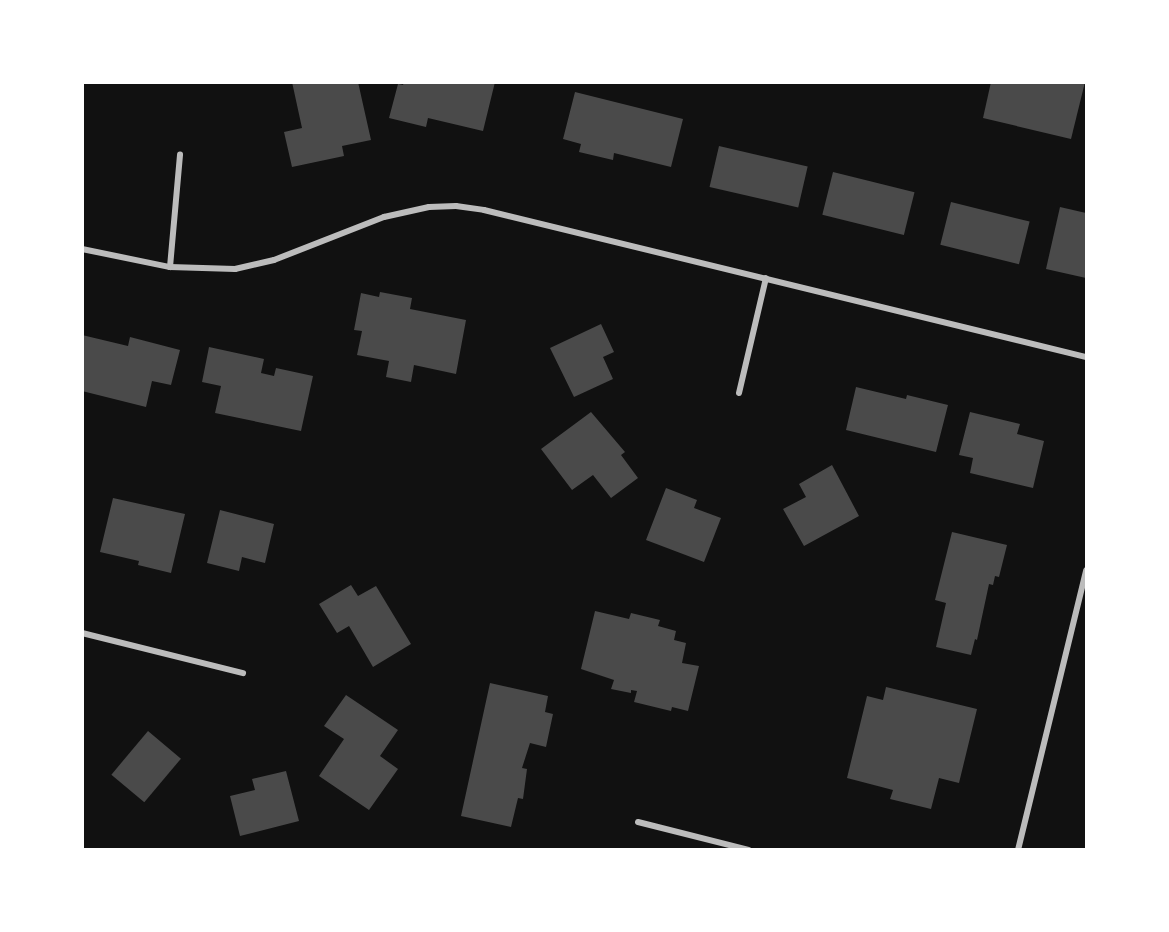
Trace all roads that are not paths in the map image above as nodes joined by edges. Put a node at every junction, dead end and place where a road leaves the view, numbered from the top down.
1 (180, 154) dead end
2 (82, 249) edge
3 (170, 267) junction
4 (766, 278) junction
5 (1086, 357) edge
6 (739, 393) dead end
7 (1086, 570) edge
8 (82, 633) edge
9 (243, 673) dead end
10 (638, 822) dead end
11 (749, 849) edge
12 (1018, 849) edge

1 - 3 street
2 - 3 street
3 - 4 street
4 - 5 street
4 - 6 street
7 - 12 street
8 - 9 street
10 - 11 street

